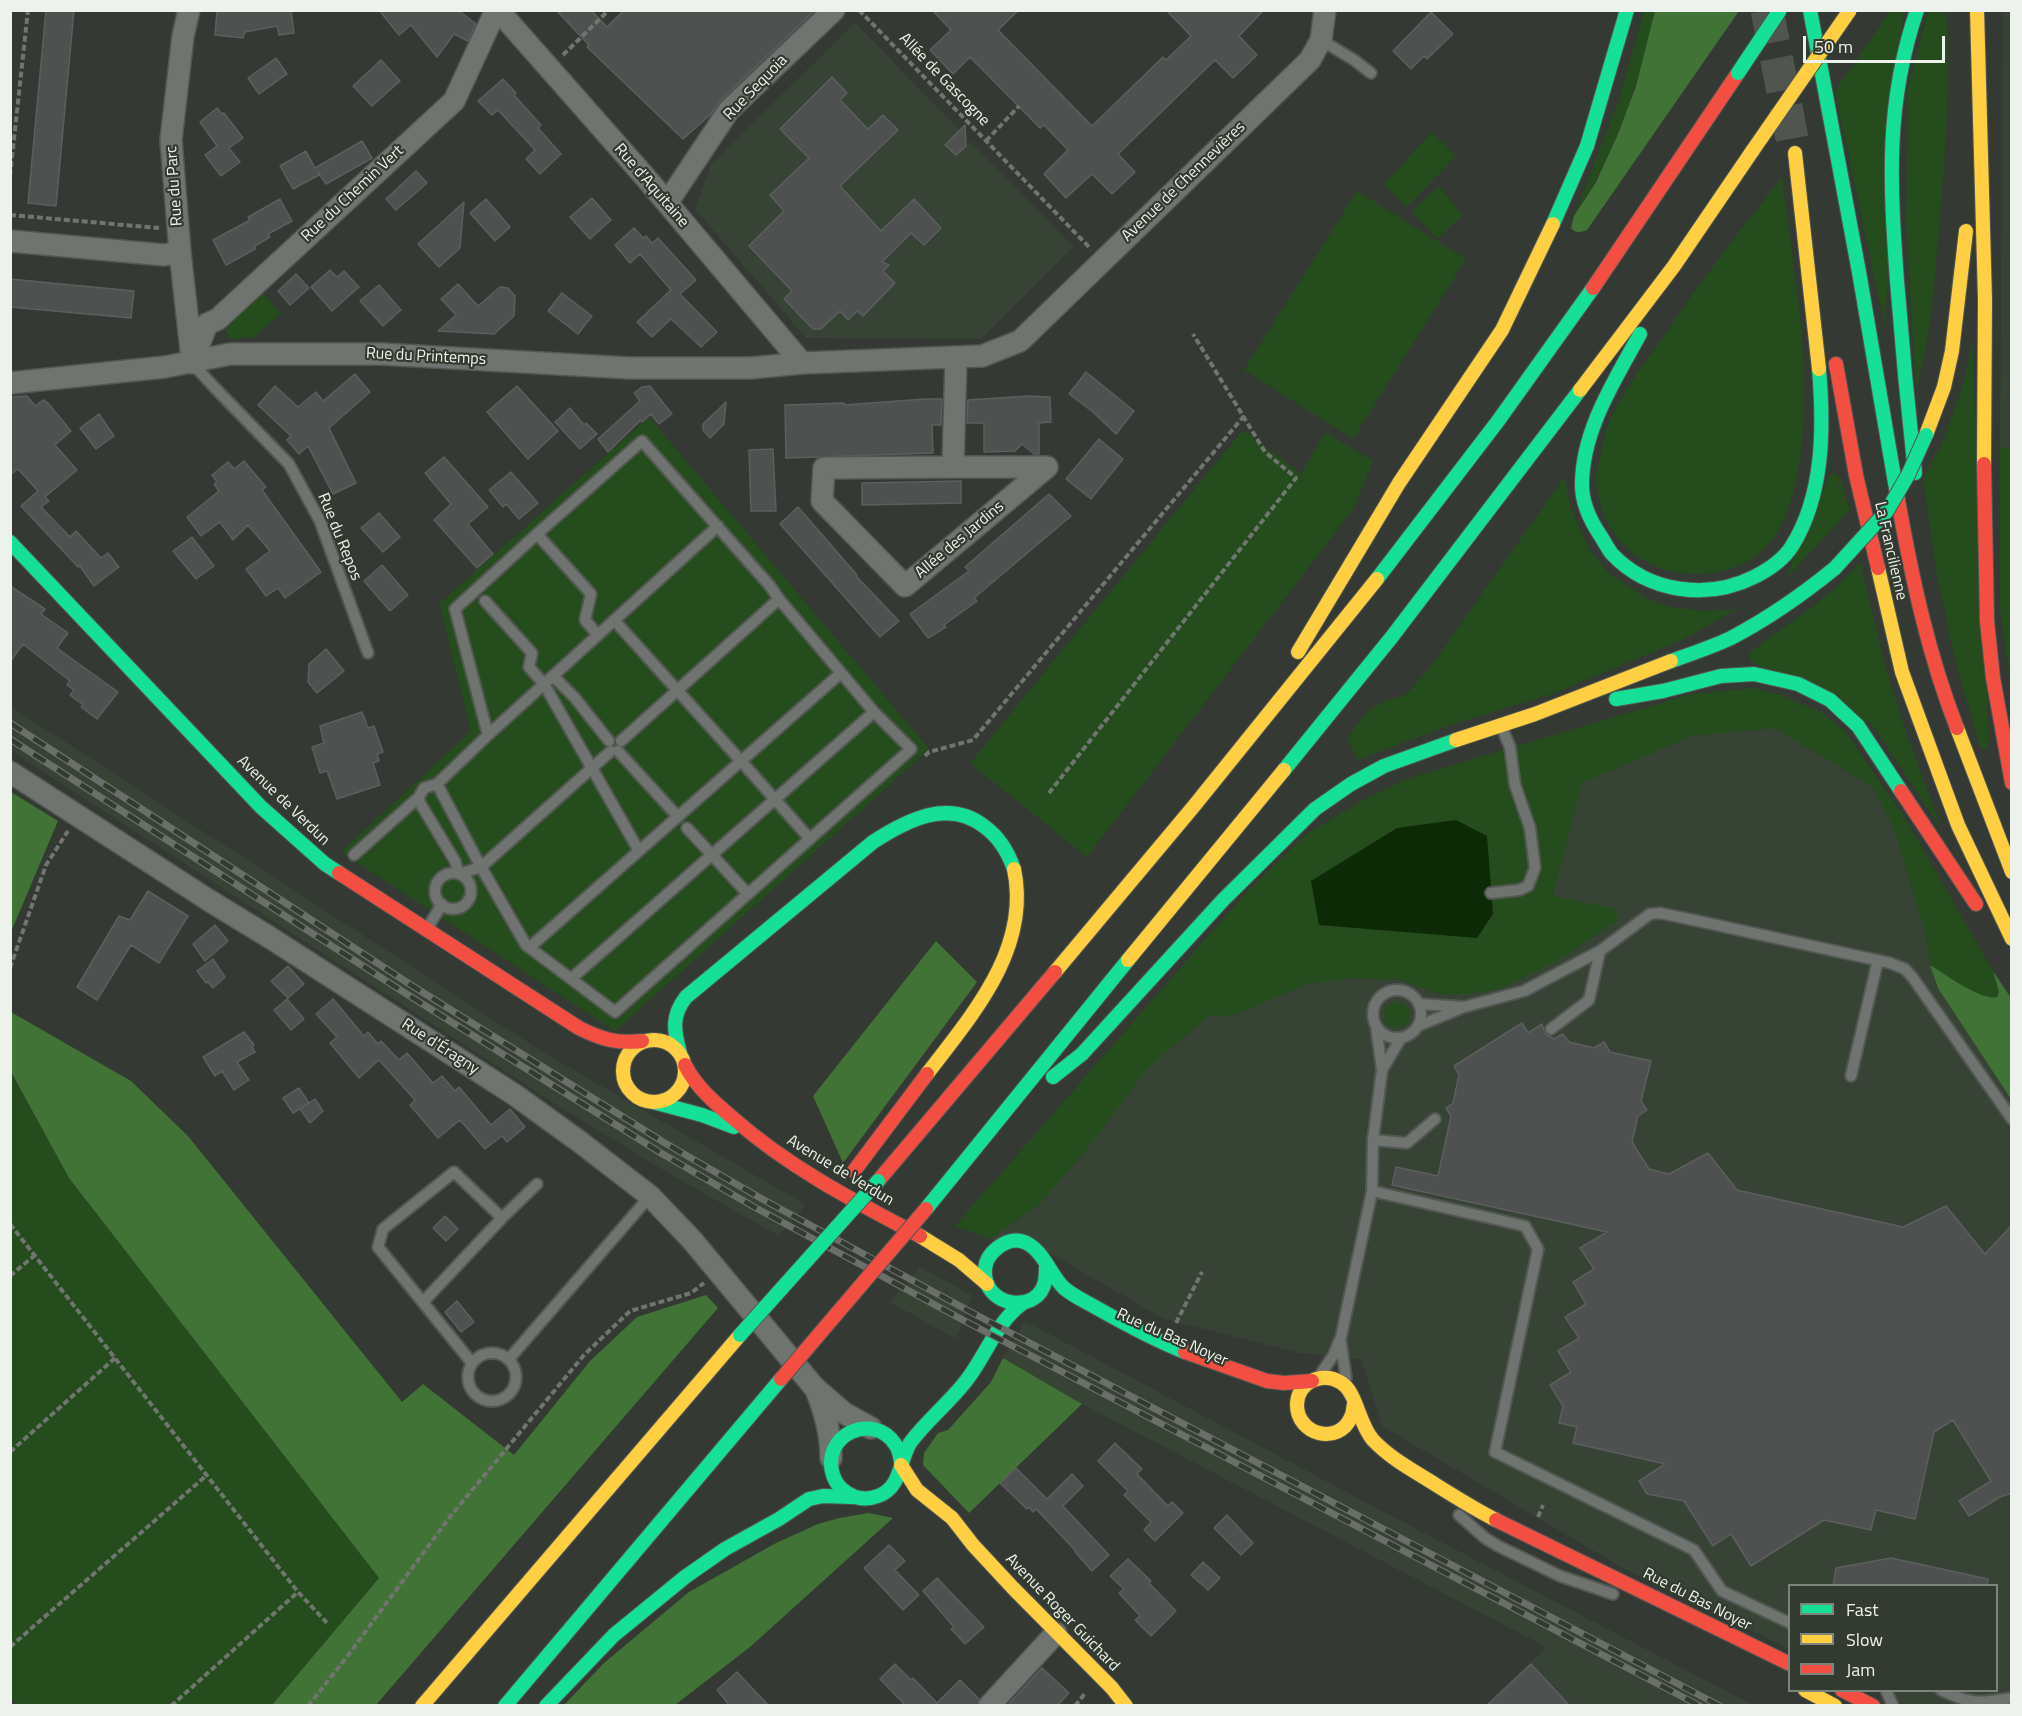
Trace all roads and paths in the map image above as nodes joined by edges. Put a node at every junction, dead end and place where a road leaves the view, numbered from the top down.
1 (28, 10) edge
2 (189, 10) edge
3 (497, 10) edge
4 (609, 10) edge
5 (834, 10) edge
6 (859, 10) edge
7 (1325, 10) edge
8 (1627, 10) edge
9 (1780, 10) edge
10 (1810, 10) edge
11 (1850, 10) edge
12 (1917, 10) edge
13 (1978, 14) edge
14 (1321, 40) junction
15 (1802, 56) dead end
16 (549, 68) junction
17 (1371, 73) dead end
18 (1808, 90) dead end
19 (1019, 106) dead end
20 (10, 107) edge
21 (18, 107) junction
22 (986, 141) junction
23 (10, 176) edge
24 (1968, 186) dead end
25 (667, 203) junction
26 (1966, 222) dead end
27 (10, 242) edge
28 (180, 252) junction
29 (1102, 260) junction
30 (1674, 266) junction
31 (1828, 322) dead end
32 (1193, 334) dead end
33 (1020, 341) joint
34 (1834, 355) dead end
35 (956, 357) junction
36 (192, 363) junction
37 (802, 363) junction
38 (10, 383) edge
39 (953, 466) junction
40 (1874, 491) dead end
41 (1917, 493) dead end
42 (718, 526) junction
43 (537, 534) junction
44 (10, 542) edge
45 (1924, 562) dead end
46 (1884, 597) junction
47 (779, 599) junction
48 (485, 601) dead end
49 (614, 620) junction
50 (598, 635) junction
51 (368, 653) dead end
52 (841, 673) junction
53 (553, 676) junction
54 (544, 684) junction
55 (678, 690) junction
56 (1560, 704) junction
57 (874, 712) junction
58 (1953, 718) junction
59 (1501, 725) junction
60 (488, 735) junction
61 (615, 746) junction
62 (1237, 754) junction
63 (741, 761) junction
64 (591, 768) junction
65 (10, 772) edge
66 (2012, 783) edge
67 (436, 784) junction
68 (1048, 793) dead end
69 (419, 797) junction
70 (775, 800) junction
71 (77, 816) junction
72 (678, 817) junction
73 (687, 828) dead end
74 (810, 839) junction
75 (639, 851) junction
76 (354, 855) dead end
77 (712, 855) junction
78 (481, 867) junction
79 (2012, 872) edge
80 (459, 874) junction
81 (1491, 893) dead end
82 (748, 894) junction
83 (442, 904) junction
84 (427, 929) junction
85 (2008, 943) edge
86 (530, 947) junction
87 (1600, 951) junction
88 (1878, 960) junction
89 (10, 968) edge
90 (572, 978) junction
91 (1419, 1004) junction
92 (1464, 1007) junction
93 (1376, 1026) junction
94 (1418, 1026) junction
95 (579, 1028) junction
96 (1551, 1029) dead end
97 (1401, 1038) junction
98 (642, 1041) junction
99 (682, 1059) junction
100 (1383, 1070) junction
101 (1851, 1076) dead end
102 (625, 1082) junction
103 (653, 1102) junction
104 (1006, 1113) junction
105 (1435, 1119) dead end
106 (2012, 1119) edge
107 (749, 1134) junction
108 (1373, 1140) junction
109 (537, 1184) dead end
110 (1372, 1191) junction
111 (650, 1196) junction
112 (502, 1218) junction
113 (842, 1221) junction
114 (10, 1224) edge
115 (916, 1232) junction
116 (959, 1243) dead end
117 (1005, 1244) junction
118 (978, 1246) dead end
119 (35, 1255) junction
120 (1046, 1267) junction
121 (1202, 1272) dead end
122 (10, 1276) edge
123 (704, 1283) dead end
124 (988, 1285) junction
125 (423, 1302) junction
126 (1024, 1303) junction
127 (1044, 1304) dead end
128 (987, 1308) dead end
129 (1096, 1323) dead end
130 (1174, 1328) dead end
131 (1341, 1337) junction
132 (115, 1358) junction
133 (508, 1359) junction
134 (472, 1363) junction
135 (1314, 1380) junction
136 (814, 1387) junction
137 (1352, 1397) junction
138 (1299, 1418) junction
139 (892, 1425) dead end
140 (872, 1429) junction
141 (1320, 1435) junction
142 (1342, 1444) dead end
143 (10, 1452) edge
144 (831, 1462) junction
145 (901, 1464) junction
146 (207, 1475) junction
147 (858, 1498) junction
148 (897, 1505) dead end
149 (1543, 1505) dead end
150 (1455, 1513) dead end
151 (1537, 1521) dead end
152 (935, 1522) dead end
153 (973, 1545) junction
154 (298, 1592) junction
155 (1618, 1597) dead end
156 (1788, 1622) edge
157 (328, 1624) dead end
158 (1056, 1633) junction
159 (10, 1647) edge
160 (1788, 1663) edge
161 (1809, 1692) edge
162 (1846, 1692) edge
163 (1887, 1692) edge
164 (1946, 1692) edge
165 (2012, 1698) edge
166 (171, 1706) edge
167 (308, 1706) edge
168 (422, 1706) edge
169 (505, 1706) edge
170 (546, 1706) edge
171 (989, 1706) edge
172 (1126, 1706) edge
173 (1835, 1706) edge
174 (1873, 1706) edge
175 (1893, 1706) edge

1 - 21 path
2 - 28 street, Rue du Parc
3 - 16 street, Rue d'Aquitaine
3 - 36 street, Rue du Chemin Vert
4 - 16 path
5 - 25 street, Rue Sequoia
6 - 22 path, Allée de Gascogne
7 - 14 street, Avenue de Chennevières
8 - 62 main road
9 - 62 main road, bridge
10 - 58 main road
11 - 30 main road, bridge
12 - 41 main road
13 - 24 main road
13 - 66 main road
14 - 17 lane
14 - 29 street, Avenue de Chennevières
15 - 18 main road
16 - 25 street, Rue d'Aquitaine
19 - 22 path, Allée de Gascogne
20 - 21 path
21 - 23 path
22 - 29 path, Allée de Gascogne
25 - 37 street, Rue d'Aquitaine
26 - 56 main road, bridge
27 - 28 street
28 - 36 street, Rue du Parc
29 - 33 street, Avenue de Chennevières
30 - 31 main road
30 - 104 main road
32 - 68 path
33 - 35 street, Rue du Printemps
34 - 46 main road, La Francilienne
35 - 37 street, Rue du Printemps
35 - 39 street
36 - 37 street, Rue du Printemps
36 - 38 street, Rue du Printemps
36 - 51 lane, Rue du Repos
39 - 39 street, Allée des Jardins
40 - 46 main road
42 - 43 lane
42 - 47 lane
42 - 49 lane
43 - 50 lane
43 - 60 lane
44 - 84 main road, Avenue de Verdun
45 - 58 main road
46 - 85 main road, La Francilienne
47 - 52 lane
47 - 55 lane
48 - 54 lane
49 - 50 lane
49 - 55 lane
50 - 53 lane
52 - 57 lane
52 - 63 lane
53 - 54 lane
53 - 61 lane
54 - 60 lane
54 - 64 lane
55 - 61 lane
55 - 63 lane
56 - 59 main road
56 - 85 main road
57 - 70 lane
57 - 74 lane
58 - 79 main road
59 - 81 lane
59 - 104 main road
60 - 67 lane
61 - 64 lane
61 - 72 lane
62 - 113 main road, bridge
63 - 70 lane
63 - 72 lane
64 - 75 lane
64 - 78 lane
65 - 71 street, Rue d'Éragny
67 - 69 lane
67 - 78 lane
69 - 76 lane
69 - 80 lane
70 - 74 lane
70 - 77 lane
71 - 89 path
71 - 111 street, Rue d'Éragny
72 - 75 lane
73 - 77 lane
74 - 82 lane
75 - 86 lane
77 - 82 lane
77 - 90 lane
78 - 80 lane
78 - 86 lane
80 - 83 lane
80 - 83 lane
82 - 90 lane
83 - 84 lane
84 - 95 main road, Avenue de Verdun
86 - 90 lane
87 - 88 lane
87 - 92 lane
87 - 96 lane
88 - 101 lane
88 - 106 lane
91 - 92 lane
91 - 93 lane
91 - 94 lane
92 - 94 lane
93 - 97 lane
93 - 100 lane
94 - 97 lane
95 - 98 main road, Avenue de Verdun
95 - 102 main road, Avenue de Verdun
97 - 100 lane
98 - 99 main road
98 - 102 main road
99 - 103 main road
99 - 107 main road, Avenue de Verdun
99 - 113 main road
100 - 108 lane
102 - 103 main road
103 - 107 main road, Avenue de Verdun
104 - 169 main road, bridge
105 - 108 lane
107 - 115 main road, Avenue de Verdun
108 - 110 lane
109 - 112 lane
110 - 131 lane
110 - 156 lane
111 - 133 lane
111 - 136 street, Rue d'Éragny
112 - 125 lane
112 - 125 lane
113 - 168 main road, bridge
114 - 119 path
115 - 116 main road, Avenue de Verdun
115 - 124 main road, Avenue de Verdun
117 - 118 main road
117 - 120 main road
117 - 124 main road
119 - 122 path
119 - 132 path
120 - 126 main road
120 - 135 main road, Rue du Bas Noyer
121 - 130 path
123 - 167 path
124 - 126 main road
124 - 128 main road
125 - 134 lane
126 - 127 main road
126 - 145 main road
129 - 138 main road, Rue du Bas Noyer
131 - 135 lane
131 - 137 lane
132 - 143 path
132 - 146 path
133 - 134 lane
133 - 134 lane
135 - 137 main road
135 - 138 main road
136 - 140 street, Rue d'Éragny
136 - 144 street, Rue d'Éragny
137 - 141 main road
137 - 160 main road, Rue du Bas Noyer
138 - 141 main road
139 - 140 main road
140 - 144 main road
140 - 145 main road
141 - 142 main road
144 - 147 main road
145 - 147 main road
145 - 153 main road, Avenue Roger Guichard
146 - 154 path
146 - 159 path
147 - 148 main road
147 - 170 main road
149 - 151 path
150 - 155 main road
152 - 153 main road, Avenue Roger Guichard
153 - 158 main road, Avenue Roger Guichard
154 - 157 path
154 - 166 path
158 - 171 street
158 - 172 main road, Avenue Roger Guichard
161 - 173 main road
162 - 174 main road
163 - 175 lane
164 - 165 lane

